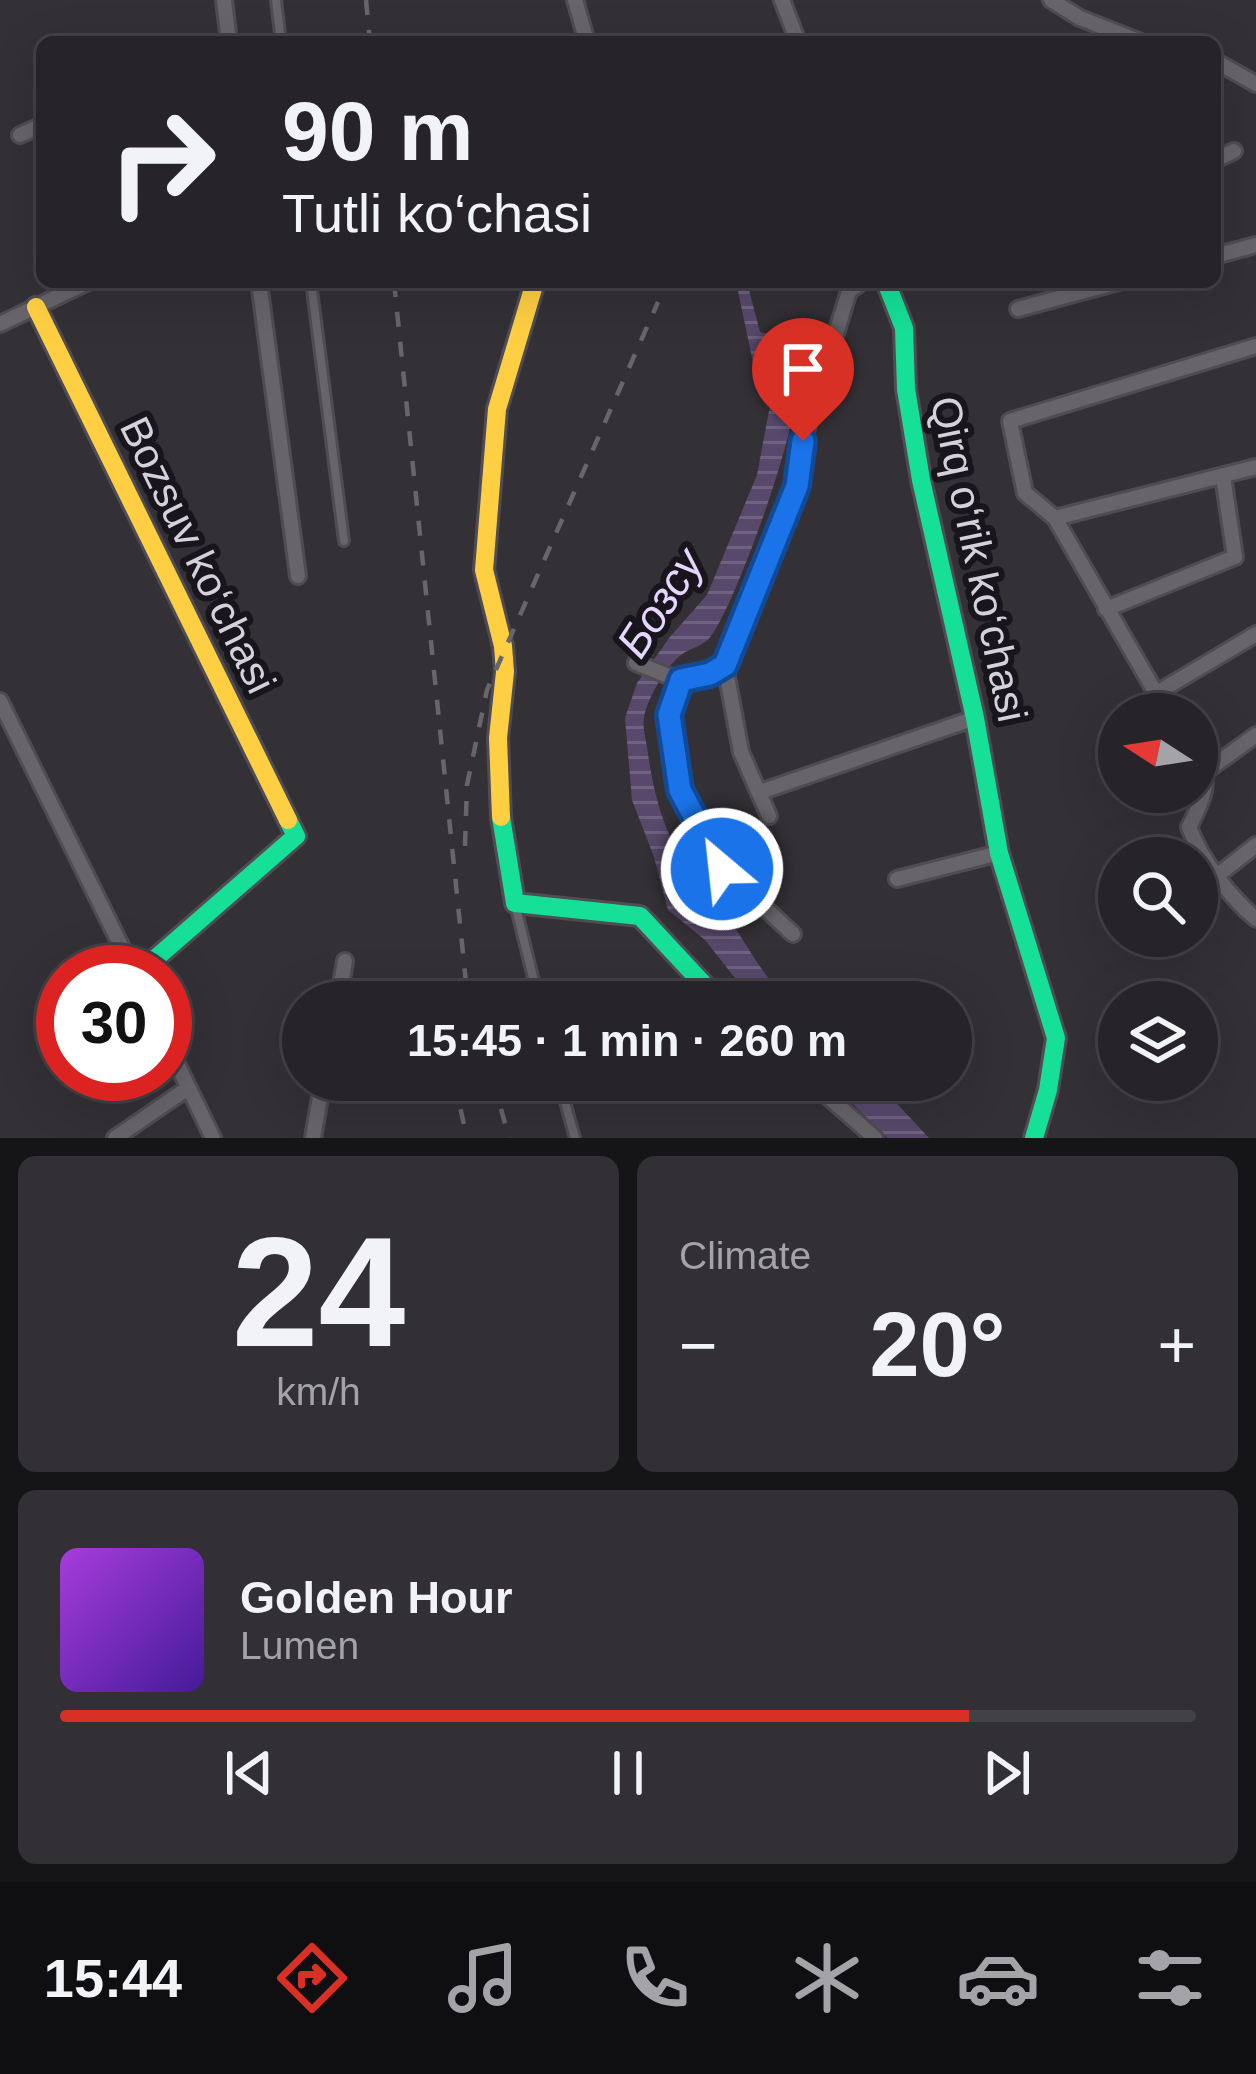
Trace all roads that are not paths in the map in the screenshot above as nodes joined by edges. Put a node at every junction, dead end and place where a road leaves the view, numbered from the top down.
1 (224, 0) edge
2 (276, 0) edge
3 (575, 0) edge
4 (782, 0) edge
5 (1051, 0) edge
6 (228, 36) edge
7 (280, 36) edge
8 (585, 36) edge
9 (796, 36) edge
10 (1126, 36) edge
11 (1221, 64) edge
12 (1256, 84) edge
13 (36, 127) edge
14 (20, 135) dead end
15 (1234, 151) dead end
16 (1221, 157) edge
17 (1256, 245) edge
18 (1221, 254) edge
19 (76, 288) edge
20 (260, 288) edge
21 (312, 288) edge
22 (533, 288) edge
23 (854, 288) edge
24 (888, 288) edge
25 (1096, 288) edge
26 (36, 307) junction
27 (1018, 309) dead end
28 (0, 324) edge
29 (1256, 346) edge
30 (1256, 467) edge
31 (1223, 476) junction
32 (1055, 518) junction
33 (344, 541) dead end
34 (298, 576) dead end
35 (1106, 609) junction
36 (1256, 634) edge
37 (636, 663) dead end
38 (725, 665) junction
39 (681, 680) junction
40 (1154, 693) edge
41 (1157, 693) edge
42 (0, 701) edge
43 (975, 718) junction
44 (1256, 735) edge
45 (1218, 756) edge
46 (760, 793) junction
47 (769, 816) dead end
48 (1256, 845) edge
49 (999, 853) junction
50 (1218, 875) joint
51 (897, 879) dead end
52 (515, 903) junction
53 (1256, 919) edge
54 (794, 934) dead end
55 (123, 945) edge
56 (169, 945) edge
57 (346, 961) dead end
58 (342, 981) edge
59 (534, 981) edge
60 (700, 981) edge
61 (192, 1096) edge
62 (169, 1101) edge
63 (319, 1101) edge
64 (564, 1101) edge
65 (833, 1101) edge
66 (115, 1138) edge
67 (213, 1138) edge
68 (313, 1138) edge
69 (574, 1138) edge
70 (874, 1138) edge
71 (1034, 1138) edge

1 - 6 street
2 - 7 lane
3 - 8 street
4 - 9 street
5 - 10 street
11 - 12 street
13 - 14 street
15 - 16 street
17 - 18 street
19 - 26 street
20 - 34 street
21 - 33 lane
22 - 52 street
23 - 38 street
24 - 43 street, Qirq o‘rik ko‘chasi
25 - 27 street
26 - 28 street
26 - 56 street, Bozsuv ko‘chasi
29 - 32 street
30 - 31 street
31 - 32 street
31 - 35 street
32 - 35 street
35 - 40 street
36 - 41 street
37 - 39 street
38 - 39 street
38 - 46 street
39 - 54 street
42 - 55 street
43 - 46 street
43 - 49 street, Qirq o‘rik ko‘chasi
44 - 45 street
46 - 47 street
48 - 50 street
49 - 51 street
49 - 71 street, Qirq o‘rik ko‘chasi
50 - 53 street
52 - 59 lane
52 - 60 street
57 - 58 street
61 - 67 street
62 - 66 street
63 - 68 street
64 - 69 lane
65 - 70 street

